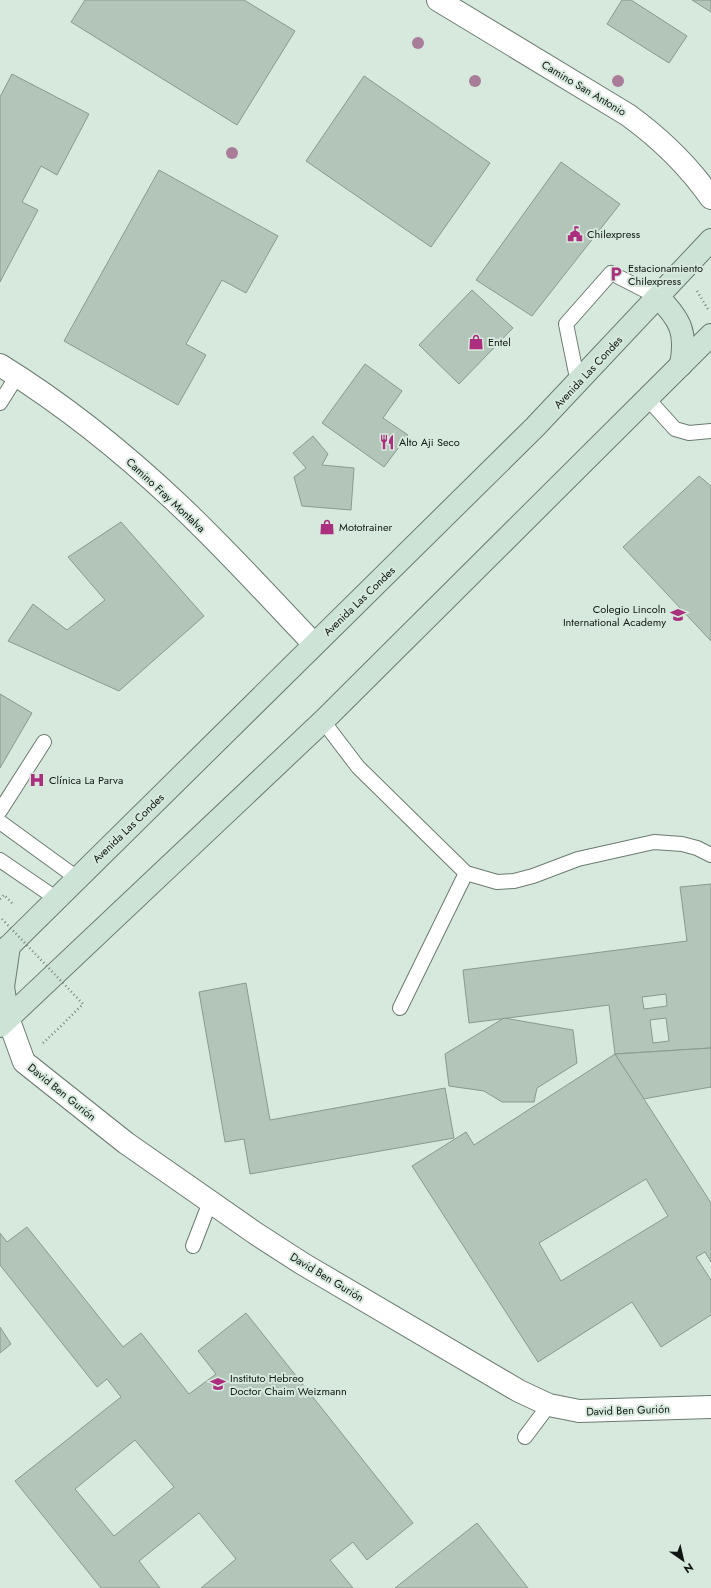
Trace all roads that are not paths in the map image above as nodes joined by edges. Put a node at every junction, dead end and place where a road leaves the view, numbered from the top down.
1 (438, 0) edge
2 (711, 198) edge
3 (711, 240) edge
4 (658, 297) junction
5 (711, 335) edge
6 (681, 365) junction
7 (8, 370) edge
8 (578, 383) junction
9 (647, 398) junction
10 (0, 403) edge
11 (711, 430) edge
12 (314, 644) junction
13 (323, 721) junction
14 (44, 742) dead end
15 (0, 811) edge
16 (0, 822) edge
17 (711, 855) edge
18 (0, 860) edge
19 (466, 872) junction
20 (77, 878) junction
21 (56, 899) junction
22 (5, 950) edge
23 (400, 1008) dead end
24 (4, 1022) edge
25 (210, 1202) junction
26 (193, 1246) dead end
27 (549, 1405) junction
28 (711, 1407) edge
29 (525, 1437) dead end

1 - 2 street, Camino San Antonio
3 - 4 main road, Avenida Las Condes
4 - 6 main road
4 - 8 main road, Avenida Las Condes
4 - 8 lane
5 - 6 main road
6 - 9 main road
7 - 10 lane
7 - 12 street, Camino Fray Montalva
8 - 12 main road, Avenida Las Condes
9 - 11 lane
9 - 13 main road
12 - 20 main road, Avenida Las Condes
13 - 19 lane
13 - 24 main road
14 - 15 lane
16 - 20 lane
17 - 19 lane
18 - 21 lane
19 - 23 lane
20 - 21 main road, Avenida Las Condes
21 - 22 main road, Avenida Las Condes
22 - 24 main road
24 - 25 street, David Ben Gurión
25 - 26 lane
25 - 27 street, David Ben Gurión
27 - 28 street, David Ben Gurión
27 - 29 lane

